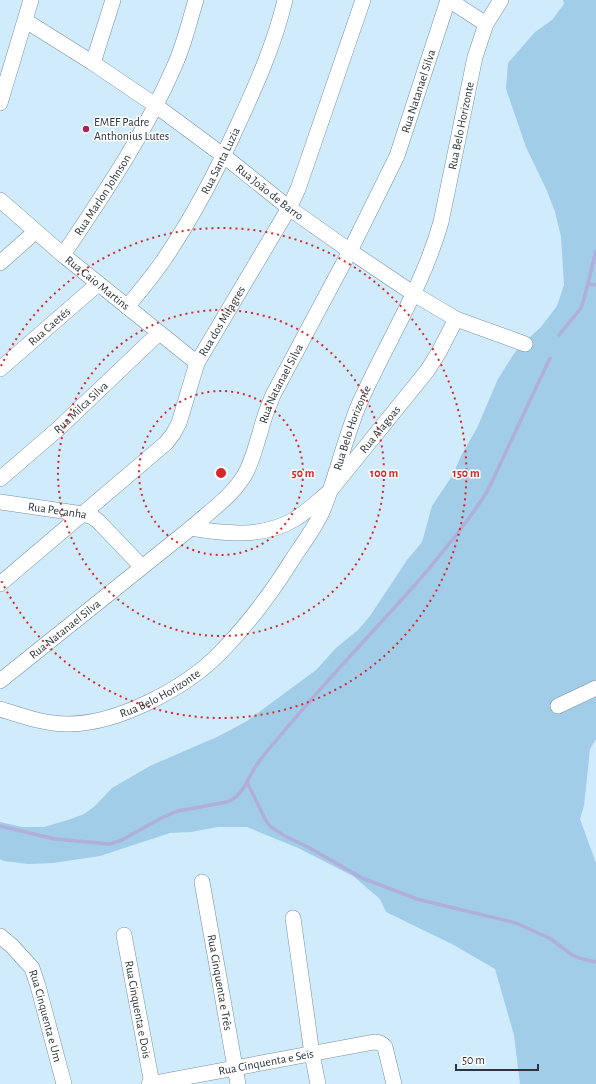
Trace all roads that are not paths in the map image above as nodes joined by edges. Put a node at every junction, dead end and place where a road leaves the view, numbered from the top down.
1 (31, 0) edge
2 (113, 0) edge
3 (196, 0) edge
4 (285, 0) edge
5 (362, 0) edge
6 (448, 0) edge
7 (501, 0) edge
8 (26, 21) junction
9 (486, 24) junction
10 (93, 63) junction
11 (0, 103) edge
12 (155, 105) junction
13 (224, 156) junction
14 (0, 200) edge
15 (289, 208) junction
16 (35, 232) junction
17 (350, 251) junction
18 (63, 255) junction
19 (0, 263) edge
20 (98, 284) junction
21 (414, 294) junction
22 (127, 307) junction
23 (456, 319) junction
24 (159, 333) junction
25 (525, 344) dead end
26 (197, 363) junction
27 (0, 369) edge
28 (0, 478) edge
29 (329, 492) junction
30 (0, 502) edge
31 (83, 514) junction
32 (191, 528) junction
33 (142, 567) junction
34 (0, 584) edge
35 (0, 681) edge
36 (596, 688) edge
37 (558, 706) dead end
38 (0, 709) edge
39 (202, 882) dead end
40 (293, 918) dead end
41 (124, 935) dead end
42 (0, 936) edge
43 (312, 1054) junction
44 (235, 1068) junction
45 (64, 1084) edge
46 (151, 1084) edge
47 (238, 1084) edge
48 (318, 1084) edge
49 (394, 1084) edge

1 - 8 street
2 - 10 street
3 - 12 street, Rua Marlon Johnson
4 - 13 street, Rua Santa Luzia
5 - 15 street, Rua dos Milagres
6 - 9 street
6 - 17 street, Rua Natanael Silva
7 - 9 street, Rua Belo Horizonte
8 - 10 street, Rua João de Barro
8 - 11 street
9 - 21 street, Rua Belo Horizonte
10 - 12 street, Rua João de Barro
12 - 13 street, Rua João de Barro
12 - 18 street, Rua Marlon Johnson
13 - 15 street, Rua João de Barro
13 - 22 street, Rua Santa Luzia
14 - 16 street, Rua Caio Martins
15 - 17 street, Rua João de Barro
15 - 26 street, Rua dos Milagres
16 - 18 street, Rua Caio Martins
16 - 19 street
17 - 21 street, Rua João de Barro
17 - 32 street, Rua Natanael Silva
18 - 20 street, Rua Caio Martins
20 - 22 street, Rua Caio Martins
20 - 27 street, Rua Caetés
21 - 23 street, Rua João de Barro
21 - 29 street, Rua Belo Horizonte
22 - 24 street, Rua Caio Martins
23 - 25 street, Rua João de Barro
23 - 29 street, Rua Alagoas
24 - 26 street, Rua Caio Martins
24 - 28 street, Rua Milca Silva
26 - 31 street, Rua dos Milagres
29 - 32 street, Rua Alagoas
29 - 38 street, Rua Belo Horizonte
30 - 31 street, Rua Peçanha
31 - 33 street, Rua Peçanha
31 - 34 street, Rua dos Milagres
32 - 33 street, Rua Natanael Silva
33 - 35 street, Rua Natanael Silva
36 - 37 street
39 - 44 street, Rua Cinquenta e Três
40 - 43 street
41 - 46 street, Rua Cinquenta e Dois
42 - 45 street, Rua Cinquenta e Um
43 - 44 street, Rua Cinquenta e Seis
43 - 48 street
43 - 49 street, Rua Cinquenta e Seis
44 - 46 street, Rua Cinquenta e Seis
44 - 47 street, Rua Cinquenta e Três

